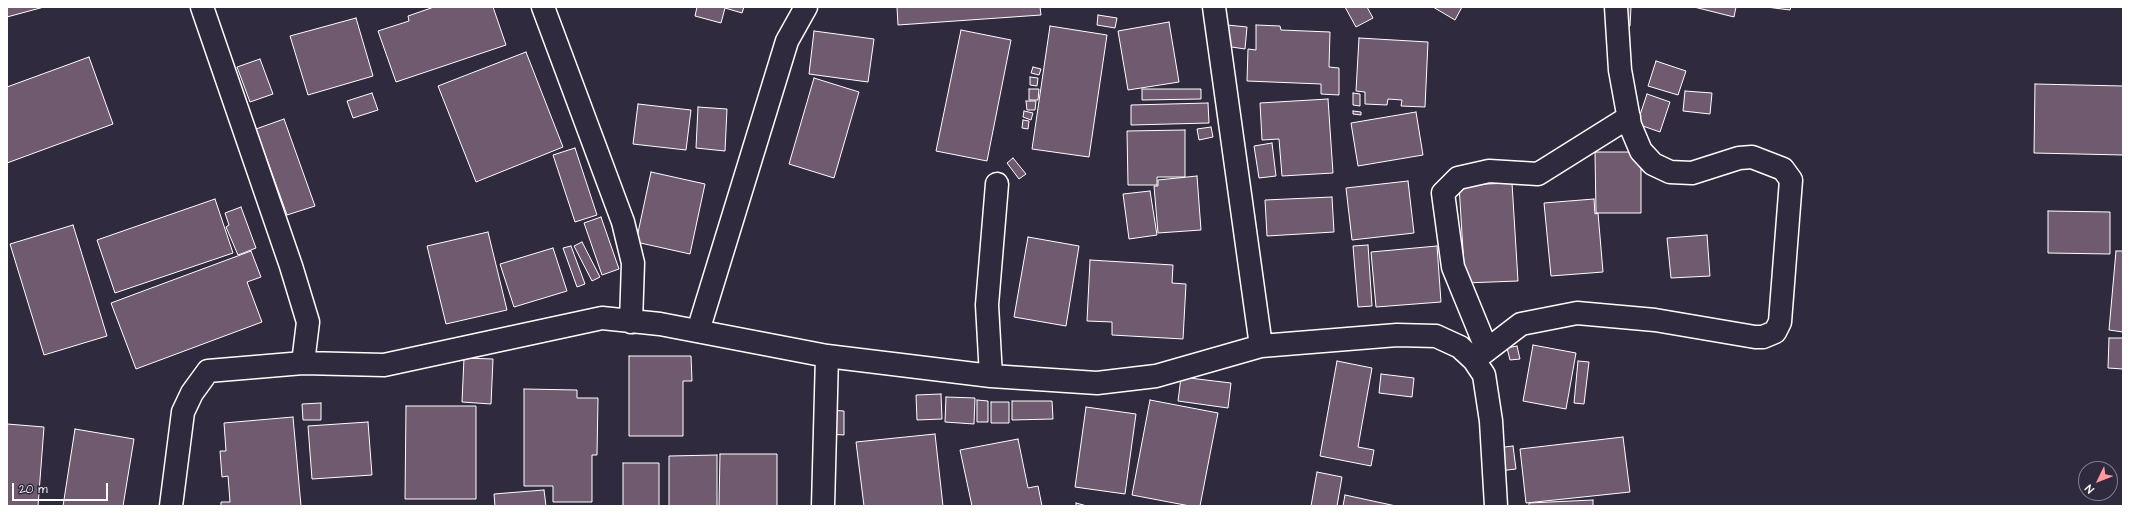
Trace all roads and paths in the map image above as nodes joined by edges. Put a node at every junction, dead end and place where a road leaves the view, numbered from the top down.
1 (202, 7) edge
2 (543, 7) edge
3 (806, 7) edge
4 (1214, 7) edge
5 (1616, 7) edge
6 (1629, 117) junction
7 (997, 184) dead end
8 (631, 322) junction
9 (698, 331) junction
10 (1261, 346) junction
11 (1480, 355) junction
12 (827, 356) junction
13 (303, 363) junction
14 (990, 376) junction
15 (171, 506) edge
16 (823, 506) edge
17 (1496, 506) edge

1 - 13 street
2 - 8 street
3 - 9 street
4 - 10 street
5 - 6 street
6 - 11 street
6 - 11 street
7 - 14 street
8 - 9 street
8 - 13 street
9 - 12 street
10 - 11 street
10 - 14 street
11 - 17 street
12 - 14 street
12 - 16 street
13 - 15 street

